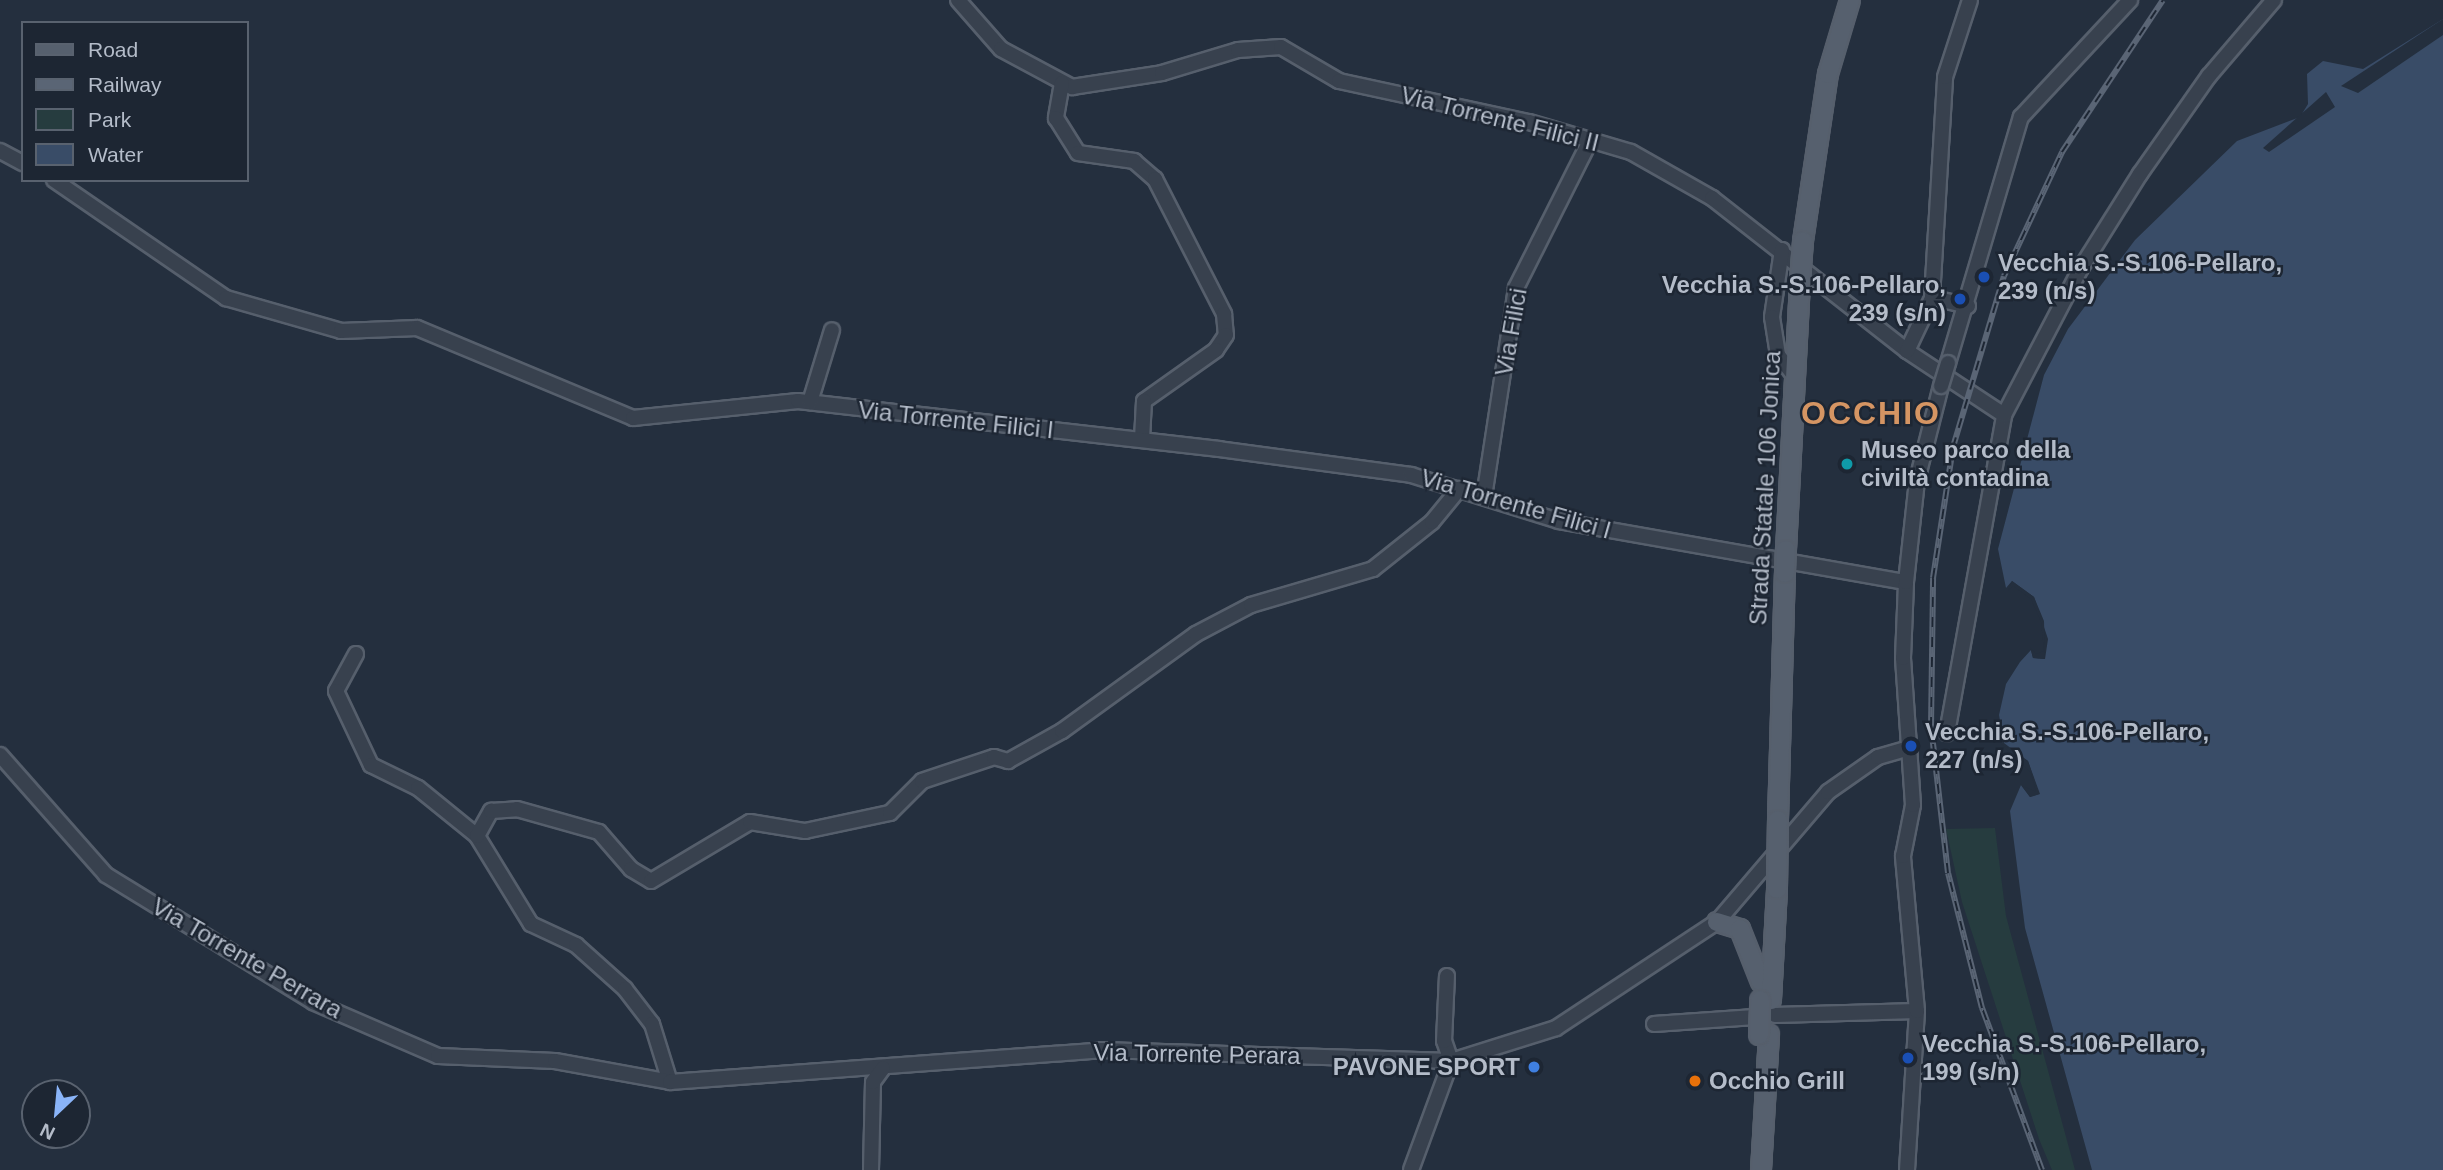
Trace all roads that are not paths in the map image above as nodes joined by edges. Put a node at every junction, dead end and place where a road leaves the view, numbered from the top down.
1 (958, 0) edge
2 (1850, 0) edge
3 (1970, 0) edge
4 (2130, 0) edge
5 (2274, 0) edge
6 (1062, 83) junction
7 (1590, 141) junction
8 (0, 151) edge
9 (21, 162) edge
10 (57, 182) edge
11 (1782, 250) junction
12 (1933, 299) junction
13 (1968, 306) junction
14 (832, 330) dead end
15 (1907, 351) junction
16 (1789, 357) junction
17 (810, 402) junction
18 (2004, 415) junction
19 (1142, 440) junction
20 (1459, 489) junction
21 (1484, 497) junction
22 (1906, 582) junction
23 (356, 654) dead end
24 (1947, 733) dead end
25 (1906, 749) junction
26 (0, 755) edge
27 (477, 836) junction
28 (1724, 922) junction
29 (1447, 976) dead end
30 (1764, 1003) junction
31 (1917, 1011) junction
32 (1654, 1024) dead end
33 (1764, 1034) junction
34 (1451, 1061) junction
35 (883, 1068) junction
36 (670, 1082) junction
37 (871, 1170) edge
38 (1411, 1170) edge
39 (1752, 1170) edge
40 (1761, 1170) edge
41 (1907, 1170) edge

1 - 6 street, Via Torrente Filici II
2 - 16 main road, Strada Statale 106 Jonica, bridge
3 - 12 street
4 - 13 street
5 - 18 street
6 - 7 street, Via Torrente Filici II
6 - 19 street
7 - 11 street, Via Torrente Filici II
7 - 21 street, Via Filici
8 - 9 street
10 - 17 street, Via Torrente Filici I
11 - 15 street, Via Torrente Filici II
11 - 16 street
12 - 13 street
12 - 15 street
13 - 22 street, bridge
14 - 17 street
15 - 18 street, Via Torrente Filici II
16 - 30 main road, Strada Statale 106 Jonica, bridge
17 - 19 street, Via Torrente Filici I
18 - 24 street
19 - 20 street, Via Torrente Filici I
20 - 21 street, Via Torrente Filici I
20 - 27 street
21 - 22 street, Via Torrente Filici I
22 - 25 street
23 - 27 street
25 - 28 street, Via Torrente Perara
25 - 31 street
26 - 36 street, Via Torrente Perrara
27 - 36 street
28 - 30 main road
28 - 34 street, Via Torrente Perara
29 - 34 street
30 - 31 street
30 - 32 street
30 - 33 main road, Strada Statale 106 Jonica
31 - 41 street
33 - 39 main road, Strada Statale 106 Jonica
33 - 40 main road, Strada Statale 106 Jonica
34 - 35 street, Via Torrente Perara
34 - 38 street
35 - 36 street, Via Torrente Perara
35 - 37 street

